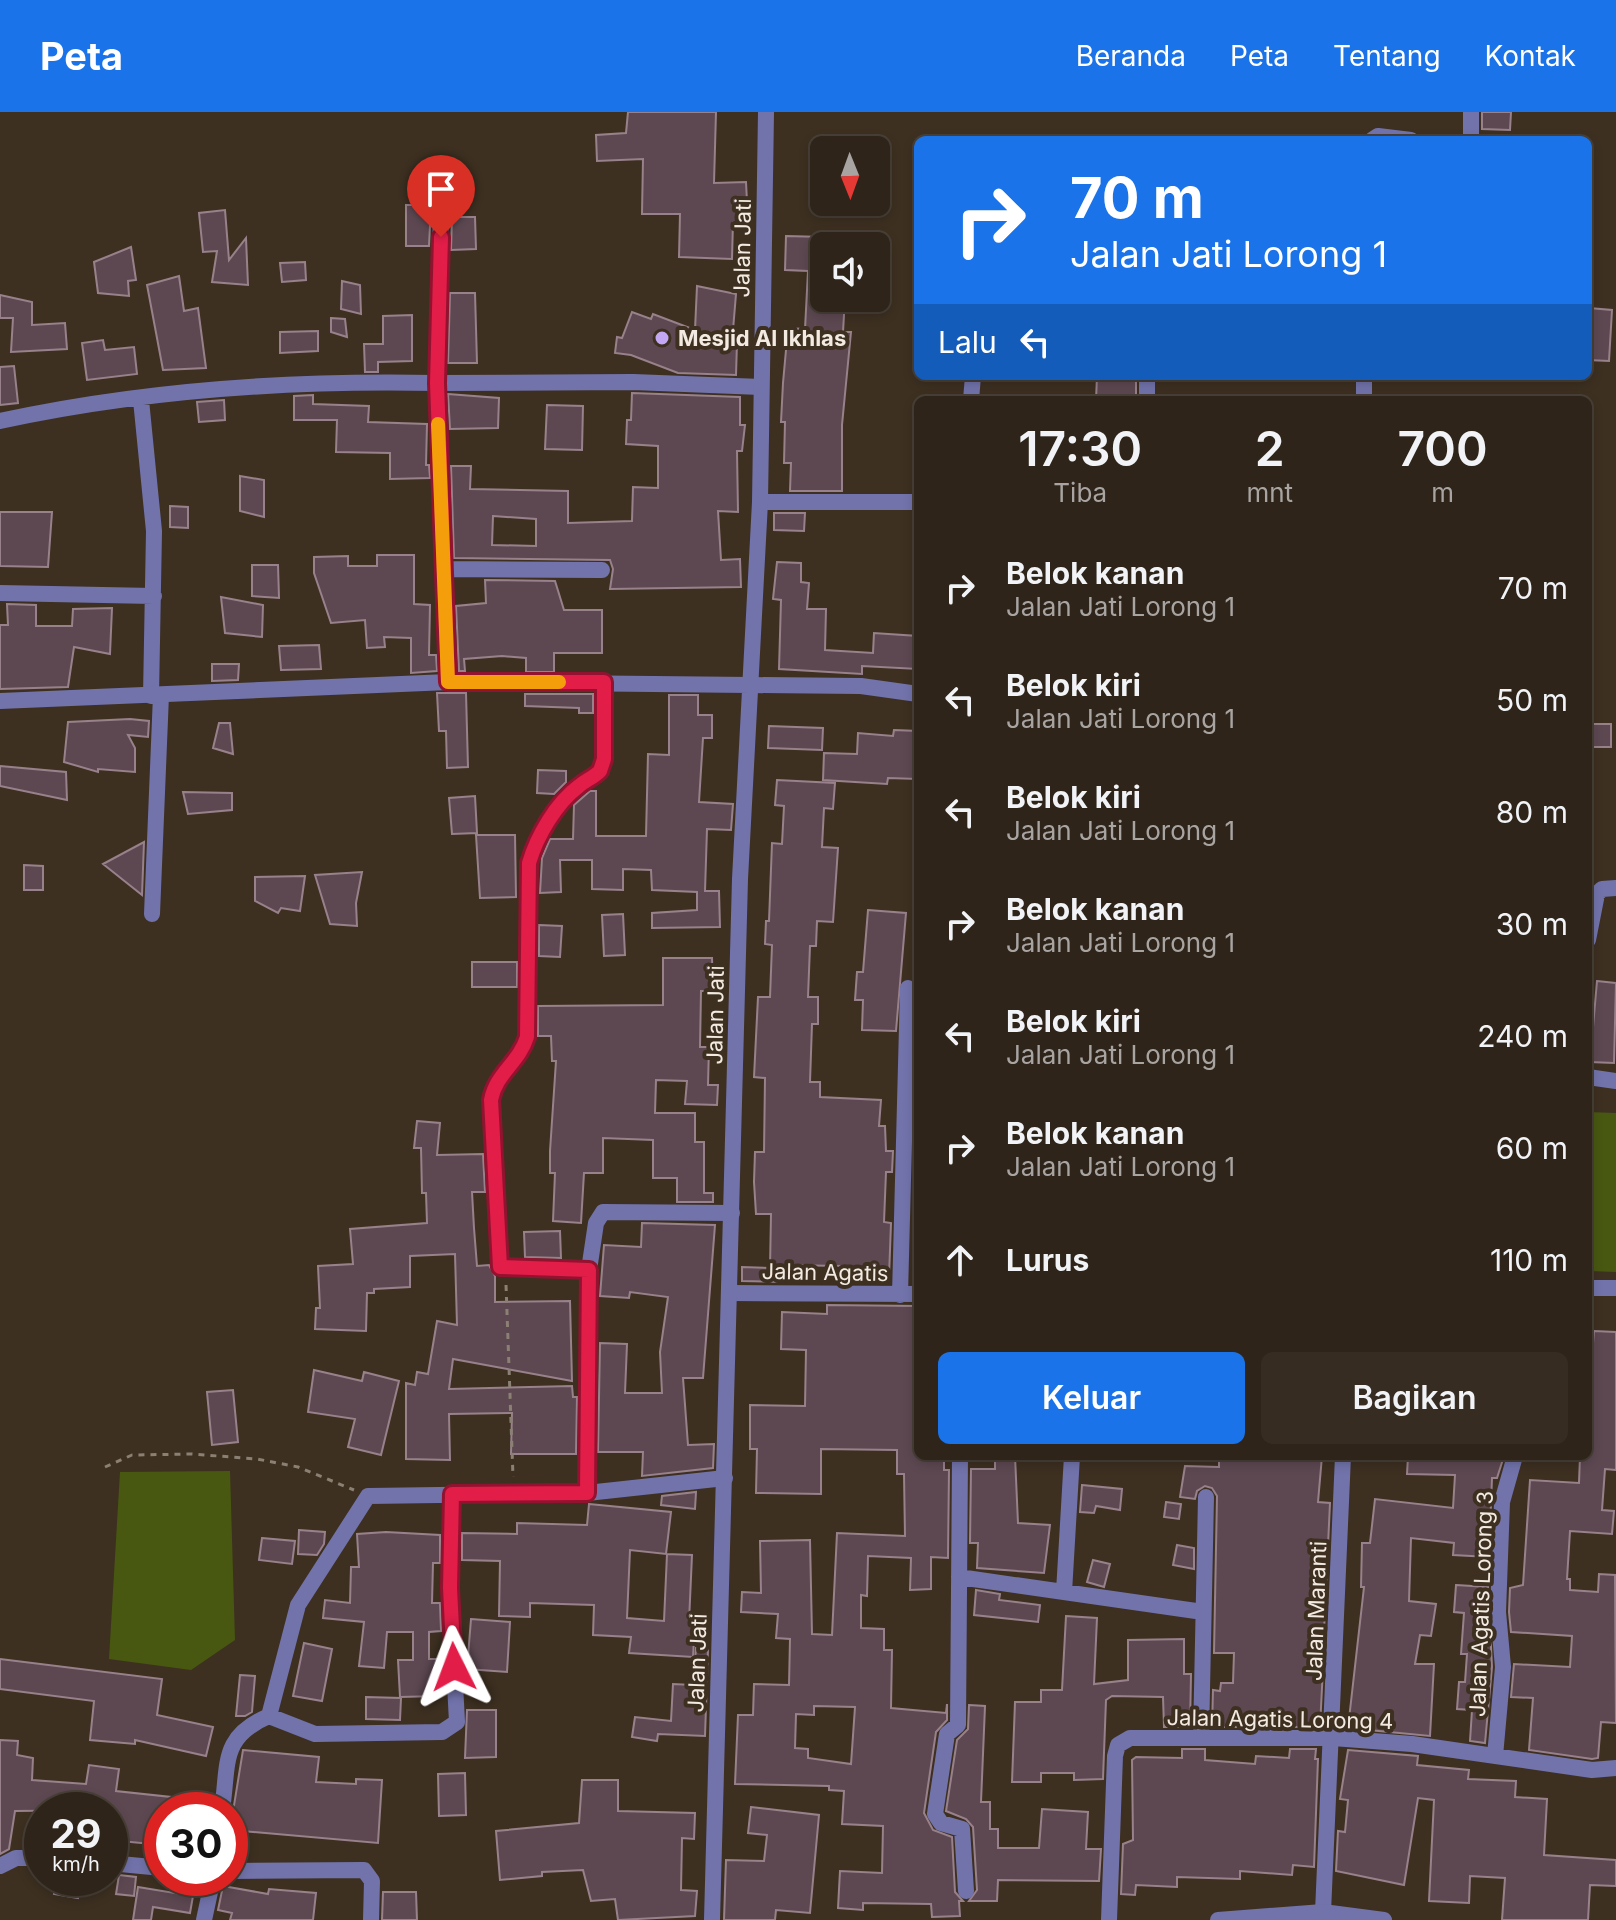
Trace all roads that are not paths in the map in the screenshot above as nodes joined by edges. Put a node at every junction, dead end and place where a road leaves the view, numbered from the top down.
1 (766, 112) edge
2 (1471, 112) edge
3 (1471, 136) edge
4 (441, 208) dead end
5 (437, 383) junction
6 (761, 387) junction
7 (141, 400) junction
8 (0, 421) edge
9 (760, 502) junction
10 (914, 502) edge
11 (442, 569) junction
12 (602, 570) dead end
13 (0, 593) edge
14 (154, 596) junction
15 (448, 682) junction
16 (604, 682) junction
17 (750, 685) junction
18 (914, 693) edge
19 (156, 696) junction
20 (0, 701) edge
21 (1616, 888) edge
22 (152, 914) dead end
23 (1592, 920) edge
24 (908, 988) dead end
25 (1592, 1078) edge
26 (1616, 1081) edge
27 (732, 1213) junction
28 (589, 1270) junction
29 (1592, 1288) edge
30 (1616, 1288) edge
31 (731, 1293) junction
32 (914, 1294) edge
33 (900, 1295) junction
34 (960, 1460) edge
35 (1072, 1460) edge
36 (1343, 1460) edge
37 (1514, 1460) edge
38 (725, 1478) junction
39 (587, 1493) junction
40 (452, 1494) junction
41 (1206, 1497) dead end
42 (959, 1577) junction
43 (1064, 1592) junction
44 (1203, 1612) junction
45 (269, 1716) junction
46 (1201, 1738) junction
47 (1333, 1738) junction
48 (1495, 1756) junction
49 (1616, 1768) edge
50 (224, 1792) edge
51 (24, 1858) edge
52 (0, 1866) edge
53 (248, 1871) edge
54 (966, 1891) dead end
55 (209, 1896) edge
56 (1323, 1912) junction
57 (204, 1920) edge
58 (371, 1920) edge
59 (712, 1920) edge
60 (1109, 1920) edge
61 (1218, 1920) edge
62 (1384, 1920) edge

1 - 6 street, Jalan Jati
2 - 3 street
4 - 5 street
5 - 6 street
5 - 7 street
5 - 11 street
6 - 9 street, Jalan Jati
7 - 8 street
7 - 14 street
9 - 10 street
9 - 17 street, Jalan Jati
11 - 12 street
11 - 15 street
13 - 14 street
14 - 19 street
15 - 16 street
15 - 19 street
16 - 17 street
16 - 28 street
17 - 18 street
17 - 27 street, Jalan Jati
19 - 20 street
19 - 22 street
21 - 23 street
24 - 33 street
25 - 26 street
27 - 28 street
27 - 31 street, Jalan Jati
28 - 39 street
29 - 30 street
31 - 33 street, Jalan Agatis
31 - 38 street, Jalan Jati
32 - 33 street, Jalan Agatis
34 - 42 street
35 - 43 street
36 - 47 street, Jalan Maranti
37 - 48 street, Jalan Agatis Lorong 3
38 - 39 street
38 - 59 street, Jalan Jati
39 - 40 street
40 - 45 street
40 - 45 street
41 - 44 street
42 - 43 street
42 - 54 street
43 - 44 street
44 - 46 street
45 - 50 street
46 - 47 street, Jalan Agatis Lorong 4
46 - 60 street, Jalan Agatis Lorong 4
47 - 48 street, Jalan Agatis Lorong 4
47 - 56 street, Jalan Maranti
48 - 49 street, Jalan Agatis Lorong 4
51 - 52 street
53 - 58 street
55 - 57 street
56 - 61 street
56 - 62 street

